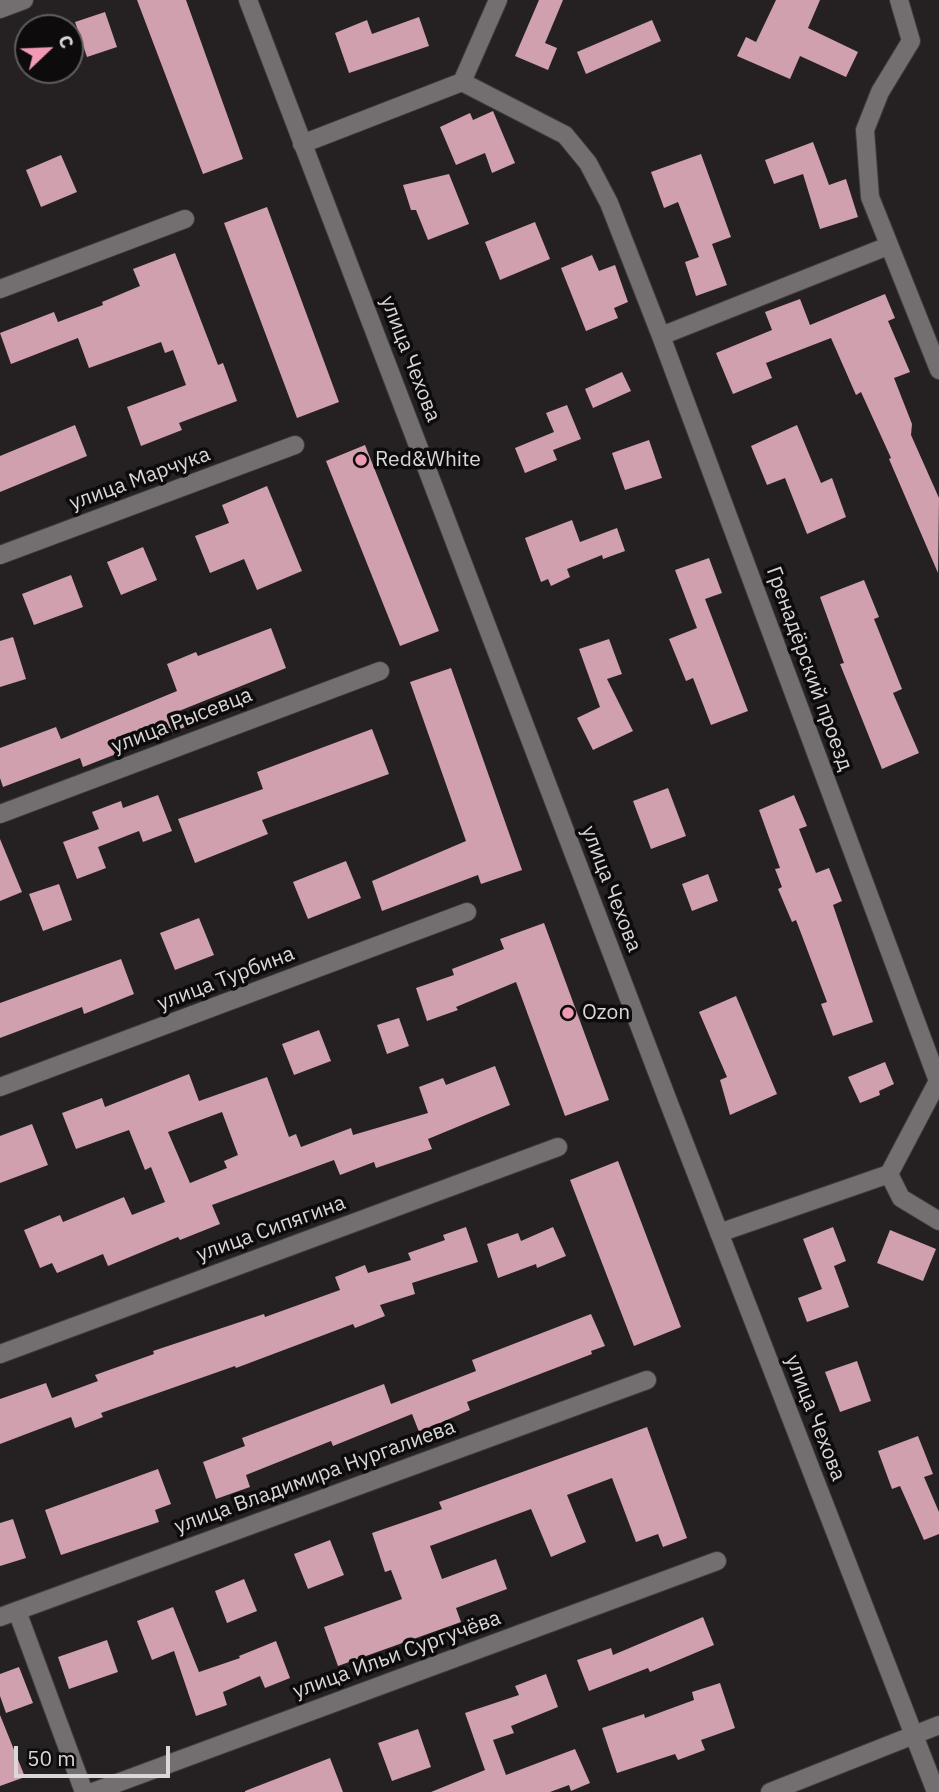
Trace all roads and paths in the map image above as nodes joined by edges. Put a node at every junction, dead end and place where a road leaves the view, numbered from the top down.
1 (24, 0) edge
2 (248, 0) edge
3 (498, 0) edge
4 (900, 0) edge
5 (0, 9) edge
6 (462, 82) junction
7 (302, 144) junction
8 (185, 219) dead end
9 (888, 246) junction
10 (0, 289) edge
11 (662, 336) junction
12 (939, 370) edge
13 (295, 445) dead end
14 (0, 555) edge
15 (380, 671) dead end
16 (0, 814) edge
17 (467, 912) dead end
18 (939, 1080) edge
19 (0, 1087) edge
20 (558, 1147) dead end
21 (889, 1174) junction
22 (939, 1221) edge
23 (719, 1233) junction
24 (0, 1354) edge
25 (647, 1380) dead end
26 (717, 1561) dead end
27 (8, 1614) edge
28 (939, 1726) edge
29 (914, 1737) junction
30 (84, 1792) edge
31 (93, 1792) edge
32 (770, 1792) edge
33 (936, 1792) edge

1 - 5 street
2 - 7 street, улица Чехова
3 - 6 street
4 - 9 street
6 - 7 street
6 - 11 street, Гренадёрский проезд
7 - 23 street, улица Чехова
8 - 10 street
9 - 11 street
9 - 12 street
11 - 18 street, Гренадёрский проезд
13 - 14 street, улица Марчука
15 - 16 street, улица Рысевца
17 - 19 street, улица Турбина
18 - 21 street, Гренадёрский проезд
20 - 24 street, улица Сипягина
21 - 22 street
21 - 23 street
23 - 29 street, улица Чехова
25 - 27 street, улица Владимира Нургалиева
26 - 31 street, улица Ильи Сургучёва
27 - 30 street
28 - 29 street
29 - 32 street
29 - 33 street, улица Чехова

